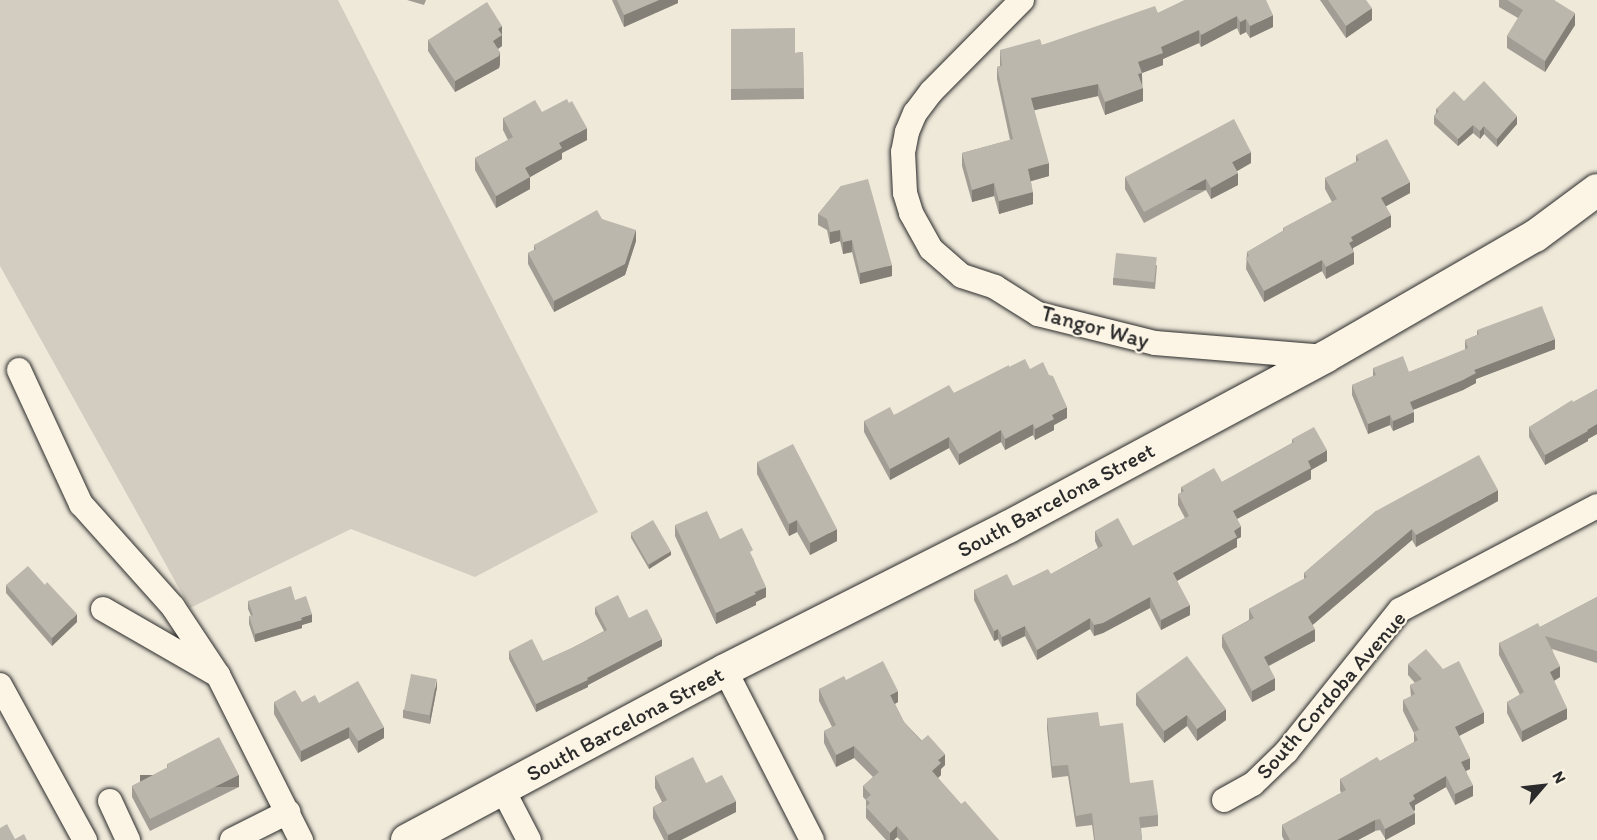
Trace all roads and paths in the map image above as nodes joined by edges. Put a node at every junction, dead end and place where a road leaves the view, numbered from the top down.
1 (1022, 0) edge
2 (1597, 190) edge
3 (1325, 357) junction
4 (20, 370) dead end
5 (1597, 506) edge
6 (103, 609) dead end
7 (725, 670) junction
8 (218, 675) junction
9 (0, 685) edge
10 (503, 790) junction
11 (1224, 800) dead end
12 (110, 801) dead end
13 (288, 812) junction
14 (85, 840) edge
15 (128, 840) edge
16 (232, 840) edge
17 (301, 840) edge
18 (407, 840) edge
19 (529, 840) edge
20 (812, 840) edge

1 - 3 street, Tangor Way
2 - 3 main road, South Barcelona Street
3 - 7 main road, South Barcelona Street
4 - 8 street
5 - 11 street, South Cordoba Avenue
6 - 8 street
7 - 10 main road, South Barcelona Street
7 - 20 street
8 - 13 street
9 - 14 street
10 - 18 main road, South Barcelona Street
10 - 19 street, South Barcelona Street
12 - 15 street
13 - 16 street
13 - 17 street

